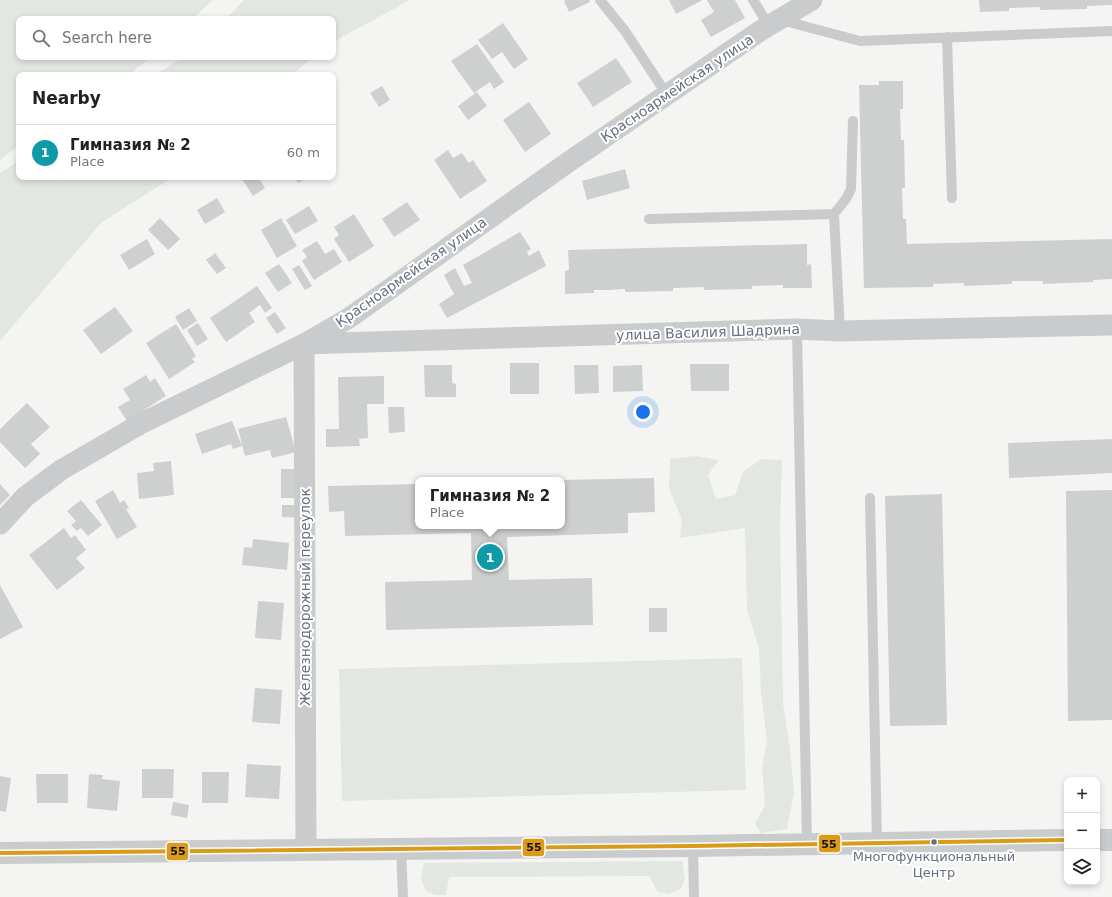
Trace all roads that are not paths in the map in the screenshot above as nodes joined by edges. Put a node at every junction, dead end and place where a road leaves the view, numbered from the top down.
1 (600, 0) edge
2 (753, 0) edge
3 (812, 0) edge
4 (774, 23) junction
5 (1112, 31) edge
6 (947, 36) junction
7 (667, 95) junction
8 (853, 121) dead end
9 (952, 198) dead end
10 (834, 214) junction
11 (649, 219) dead end
12 (1112, 325) edge
13 (797, 329) junction
14 (840, 331) junction
15 (304, 344) junction
16 (870, 498) dead end
17 (0, 524) edge
18 (1064, 840) edge
19 (1100, 840) edge
20 (1112, 840) edge
21 (877, 842) junction
22 (807, 843) junction
23 (693, 846) junction
24 (306, 849) junction
25 (401, 849) junction
26 (0, 853) edge
27 (403, 897) edge
28 (694, 897) edge

1 - 7 lane
2 - 4 lane
3 - 4 street, Красноармейская улица
4 - 6 lane
4 - 7 street, Красноармейская улица
5 - 6 lane
6 - 9 lane
7 - 15 street, Красноармейская улица
8 - 10 lane
10 - 11 lane
10 - 14 lane
12 - 14 street, улица Василия Шадрина
13 - 14 street, улица Василия Шадрина
13 - 15 street, улица Василия Шадрина
13 - 22 lane
15 - 17 street, Красноармейская улица
15 - 24 street, Железнодорожный переулок
16 - 21 lane
18 - 21 street
19 - 20 street
21 - 22 street
22 - 23 street
23 - 25 street
23 - 28 lane
24 - 25 street
24 - 26 street
25 - 27 lane

